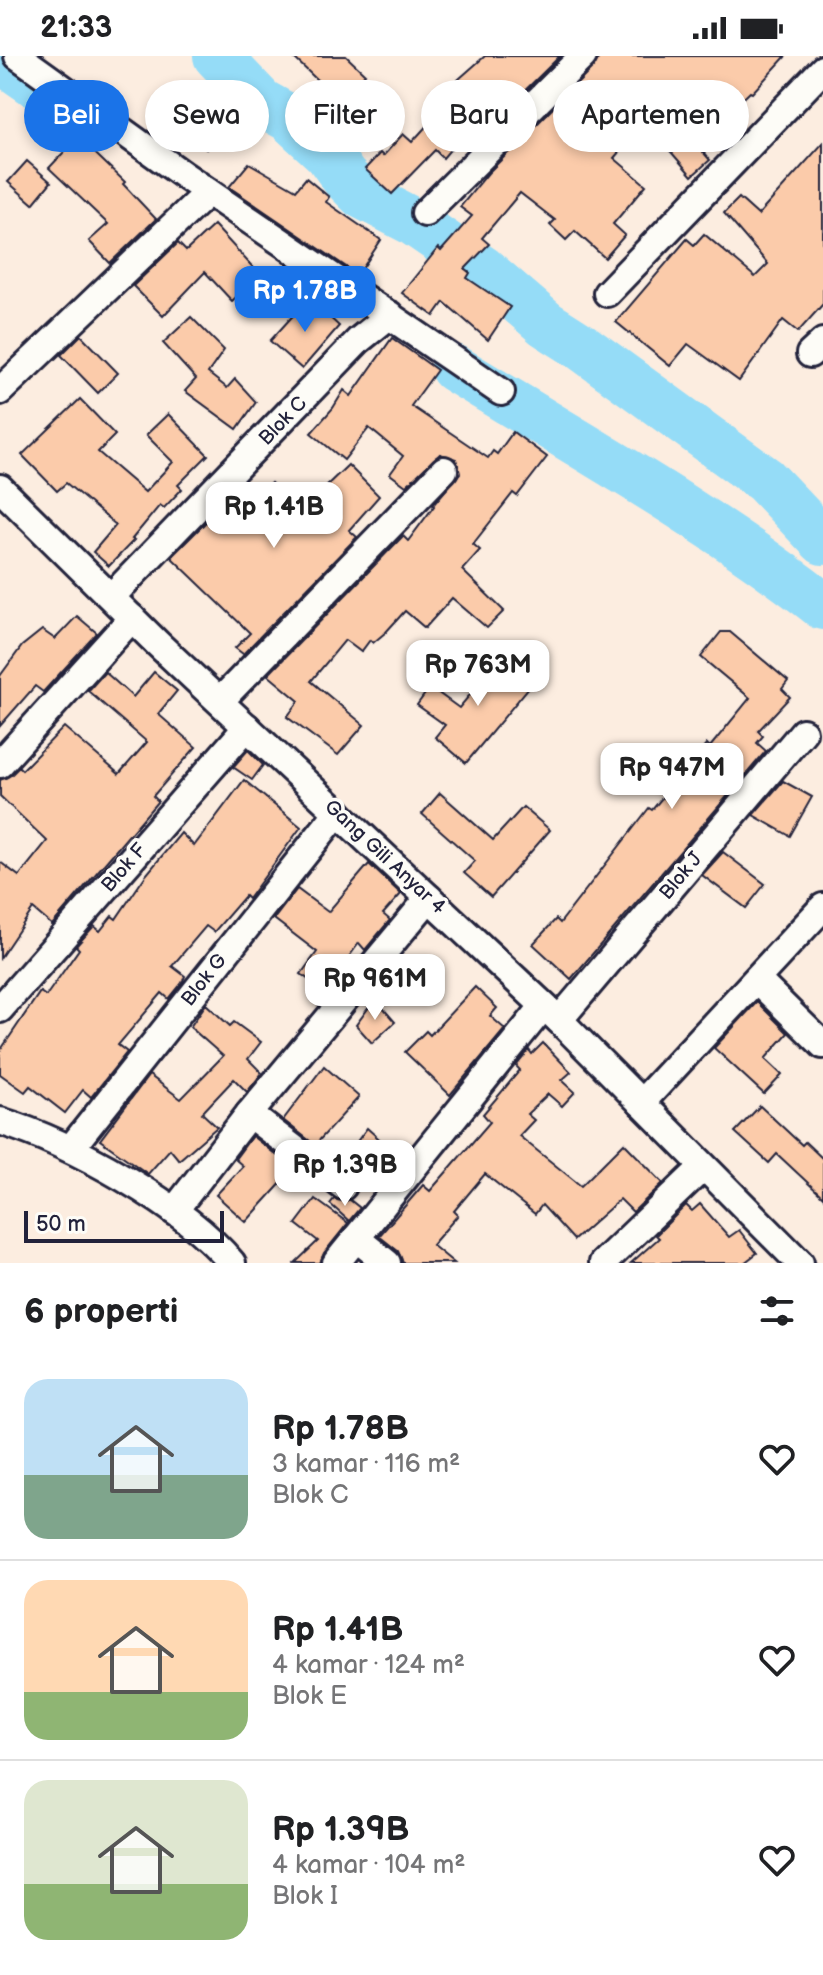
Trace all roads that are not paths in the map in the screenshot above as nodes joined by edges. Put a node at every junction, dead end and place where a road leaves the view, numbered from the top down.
1 (18, 56) edge
2 (583, 56) edge
3 (823, 69) edge
4 (207, 193) junction
5 (425, 213) dead end
6 (607, 293) dead end
7 (390, 315) junction
8 (0, 391) edge
9 (501, 392) dead end
10 (444, 470) dead end
11 (0, 488) edge
12 (111, 597) junction
13 (132, 618) junction
14 (220, 701) junction
15 (247, 727) junction
16 (803, 732) dead end
17 (0, 764) edge
18 (338, 812) junction
19 (429, 898) junction
20 (823, 907) edge
21 (757, 980) junction
22 (0, 1009) edge
23 (551, 1014) junction
24 (823, 1045) edge
25 (641, 1103) junction
26 (249, 1114) junction
27 (0, 1121) edge
28 (71, 1148) junction
29 (703, 1167) junction
30 (343, 1186) dead end
31 (174, 1211) junction
32 (356, 1238) junction
33 (232, 1263) edge
34 (336, 1263) edge
35 (387, 1263) edge
36 (603, 1263) edge
37 (800, 1263) edge

1 - 4 street
2 - 5 street
3 - 6 street
4 - 7 street
4 - 8 street
7 - 9 street
7 - 12 street, Blok C
10 - 14 street
11 - 12 street, Gang Gili Anyar 4
12 - 13 street, Gang Gili Anyar 4
13 - 14 street, Gang Gili Anyar 4
13 - 17 street
14 - 15 street, Gang Gili Anyar 4
15 - 18 street, Gang Gili Anyar 4
15 - 22 street, Blok F
16 - 23 street, Blok J
18 - 19 street, Gang Gili Anyar 4
18 - 28 street, Blok G
19 - 23 street, Gang Gili Anyar 4
19 - 26 street
20 - 21 street
21 - 24 street
21 - 25 street
23 - 25 street, Gang Gili Anyar 4
23 - 32 street, Blok J
25 - 29 street, Gang Gili Anyar 4
26 - 30 street
26 - 31 street
27 - 28 street
28 - 31 street
29 - 36 street
29 - 37 street, Gang Gili Anyar 4
31 - 33 street
32 - 34 street, Blok J
32 - 35 street

